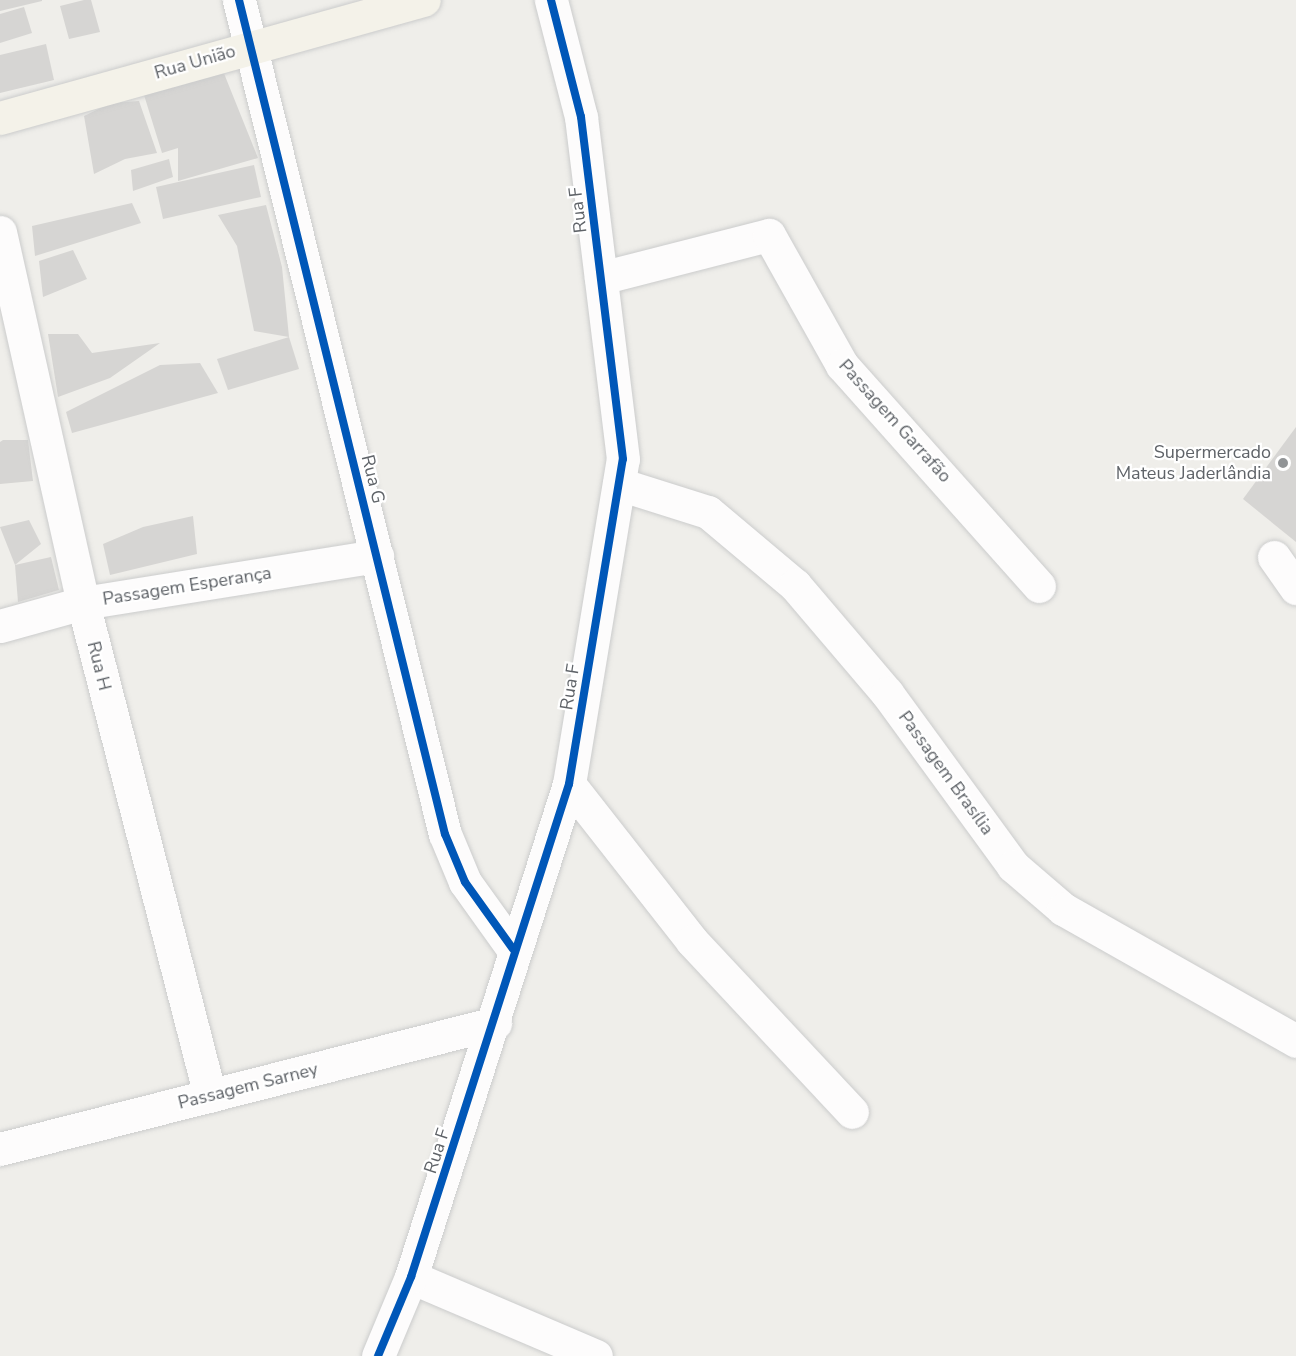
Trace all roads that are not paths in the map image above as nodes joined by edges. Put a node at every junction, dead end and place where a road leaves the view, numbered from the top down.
1 (239, 0) edge
2 (424, 0) edge
3 (551, 0) edge
4 (253, 46) junction
5 (0, 118) edge
6 (0, 232) edge
7 (601, 278) junction
8 (619, 484) junction
9 (376, 556) junction
10 (1274, 557) dead end
11 (1039, 586) dead end
12 (1296, 588) edge
13 (83, 603) junction
14 (0, 626) edge
15 (569, 784) junction
16 (513, 949) junction
17 (495, 1023) junction
18 (1296, 1041) edge
19 (210, 1096) junction
20 (852, 1112) dead end
21 (0, 1149) edge
22 (411, 1277) junction
23 (378, 1356) edge
24 (596, 1356) edge

1 - 4 street, Rua G
2 - 4 main road, Rua União
3 - 7 street, Rua F
4 - 5 main road, Rua União
4 - 9 street, Rua G
6 - 13 street, Rua H
7 - 8 street, Rua F
7 - 11 street, Passagem Garrafão
8 - 15 street, Rua F
8 - 18 street, Passagem Brasília
9 - 13 street, Passagem Esperança
9 - 16 street, Rua G
10 - 12 street
13 - 14 street, Passagem Esperança
13 - 19 street, Rua H
15 - 16 street, Rua F
15 - 20 street
16 - 17 street, Rua F
17 - 19 street, Passagem Sarney
17 - 22 street, Rua F
19 - 21 street, Passagem Sarney
22 - 23 street, Rua F
22 - 24 street

